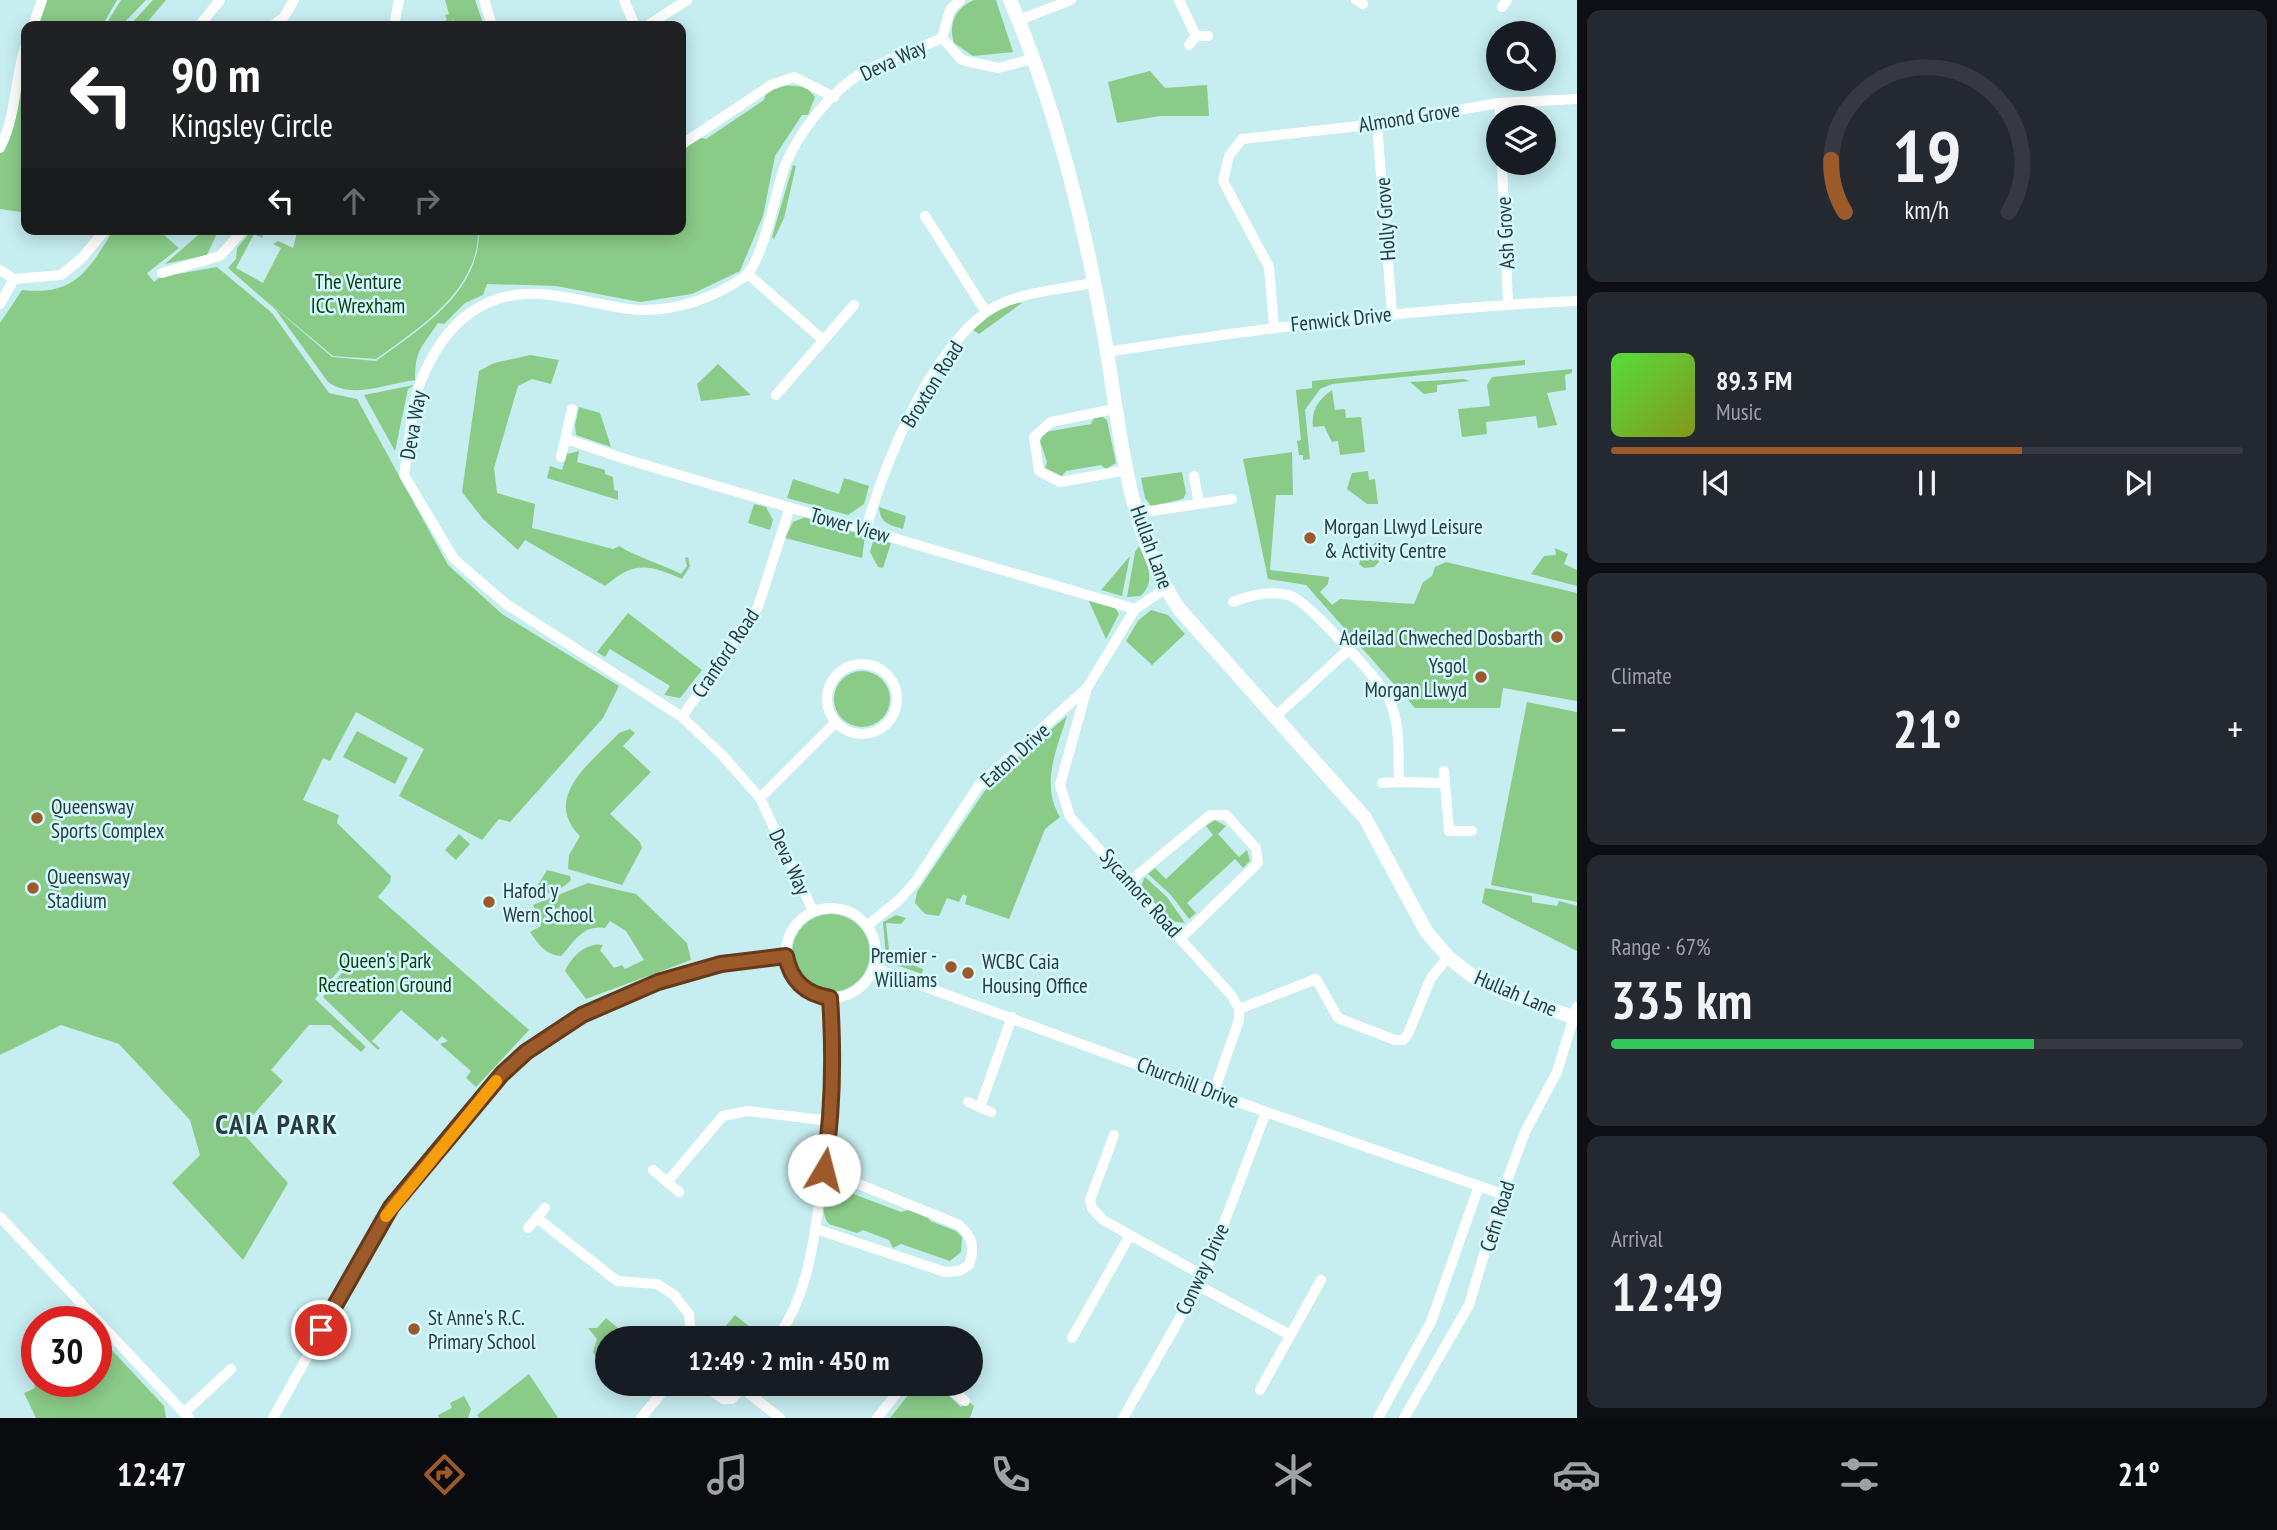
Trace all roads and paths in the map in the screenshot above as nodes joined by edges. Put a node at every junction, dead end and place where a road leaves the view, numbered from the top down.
1 (42, 0) edge
2 (220, 0) edge
3 (294, 0) edge
4 (399, 0) edge
5 (484, 0) edge
6 (624, 0) edge
7 (687, 0) edge
8 (960, 0) edge
9 (1010, 0) edge
10 (1072, 0) edge
11 (1179, 0) edge
12 (1019, 20) junction
13 (35, 21) edge
14 (203, 21) edge
15 (279, 21) edge
16 (395, 21) edge
17 (490, 21) edge
18 (633, 21) edge
19 (655, 21) edge
20 (1196, 36) junction
21 (1208, 36) dead end
22 (942, 38) junction
23 (1189, 45) dead end
24 (21, 59) edge
25 (1032, 59) junction
26 (834, 97) junction
27 (1577, 99) edge
28 (1499, 103) joint
29 (1377, 124) junction
30 (686, 142) edge
31 (0, 148) edge
32 (1503, 175) edge
33 (925, 216) dead end
34 (101, 235) edge
35 (239, 235) edge
36 (0, 270) edge
37 (162, 274) dead end
38 (748, 274) junction
39 (14, 279) junction
40 (1093, 283) junction
41 (1577, 301) edge
42 (0, 304) edge
43 (1508, 304) junction
44 (854, 305) dead end
45 (986, 312) junction
46 (1392, 313) junction
47 (1274, 326) junction
48 (822, 339) junction
49 (1107, 352) junction
50 (776, 395) dead end
51 (572, 409) dead end
52 (1114, 409) junction
53 (566, 439) junction
54 (561, 457) dead end
55 (1127, 470) junction
56 (1194, 477) dead end
57 (1232, 499) dead end
58 (1199, 504) junction
59 (790, 507) junction
60 (1138, 513) junction
61 (866, 529) junction
62 (1165, 589) junction
63 (1233, 602) dead end
64 (1135, 609) junction
65 (1348, 650) junction
66 (1087, 688) junction
67 (682, 717) junction
68 (1275, 718) junction
69 (836, 723) junction
70 (1444, 771) dead end
71 (1399, 782) junction
72 (1382, 783) dead end
73 (1444, 783) junction
74 (760, 798) junction
75 (1472, 831) dead end
76 (1130, 881) junction
77 (813, 911) junction
78 (867, 925) junction
79 (1181, 938) junction
80 (786, 956) junction
81 (1448, 957) junction
82 (874, 968) junction
83 (830, 998) junction
84 (1239, 1009) junction
85 (1575, 1012) edge
86 (1012, 1017) junction
87 (1214, 1091) junction
88 (968, 1102) dead end
89 (980, 1107) junction
90 (991, 1112) dead end
91 (1266, 1112) junction
92 (831, 1121) junction
93 (1114, 1135) dead end
94 (653, 1170) dead end
95 (824, 1170) junction
96 (667, 1182) junction
97 (1479, 1186) junction
98 (679, 1192) dead end
99 (1502, 1194) junction
100 (545, 1208) dead end
101 (0, 1217) edge
102 (537, 1217) junction
103 (528, 1228) dead end
104 (816, 1229) junction
105 (1130, 1235) junction
106 (1321, 1280) dead end
107 (1201, 1281) junction
108 (690, 1326) edge
109 (786, 1326) edge
110 (1290, 1335) junction
111 (1072, 1338) dead end
112 (231, 1369) dead end
113 (1260, 1390) dead end
114 (659, 1396) edge
115 (719, 1396) edge
116 (735, 1396) edge
117 (755, 1396) edge
118 (894, 1396) edge
119 (959, 1396) edge
120 (965, 1401) dead end
121 (187, 1415) edge
122 (273, 1418) edge
123 (640, 1418) edge
124 (780, 1418) edge
125 (877, 1418) edge
126 (1123, 1418) edge
127 (1378, 1418) edge
128 (1404, 1418) edge

1 - 13 street
2 - 14 street
3 - 15 street
4 - 16 street
5 - 17 street
6 - 18 street
7 - 19 street
8 - 22 street, Deva Way
9 - 12 street, Hullah Lane
10 - 12 street
11 - 20 street
12 - 25 street, Hullah Lane
20 - 21 street
20 - 23 street
22 - 25 street, Deva Way
22 - 26 street, Deva Way
24 - 31 street
25 - 40 street, Hullah Lane
26 - 30 street
26 - 38 street, Deva Way
27 - 28 street, Almond Grove
28 - 29 street, Almond Grove
29 - 46 street, Holly Grove
29 - 47 street, Almond Grove
32 - 43 street, Ash Grove
33 - 45 street
34 - 39 street
35 - 37 street
36 - 39 street
38 - 48 street
38 - 67 street, Deva Way
39 - 42 street
40 - 45 street, Broxton Road
40 - 49 street, Hullah Lane
41 - 43 street, Fenwick Drive
43 - 46 street, Fenwick Drive
44 - 48 street
45 - 61 street, Broxton Road
46 - 47 street, Fenwick Drive
47 - 49 street, Fenwick Drive
48 - 50 street
49 - 52 street, Hullah Lane
51 - 53 street
52 - 55 street, Hullah Lane
52 - 55 street
53 - 54 street
53 - 59 street, Tower View
55 - 60 street, Hullah Lane
56 - 58 street
57 - 58 street
58 - 60 street
59 - 61 street, Tower View
59 - 67 street, Cranford Road
60 - 62 street, Hullah Lane
61 - 64 street, Tower View
62 - 64 street, Eaton Drive
62 - 68 street, Hullah Lane
63 - 65 street
64 - 66 street, Eaton Drive
65 - 68 street
65 - 71 street
66 - 76 street, Sycamore Road
66 - 78 street, Eaton Drive
67 - 74 street, Deva Way
68 - 81 street, Hullah Lane
69 - 69 street
69 - 74 street
70 - 73 street
71 - 72 street
71 - 73 street
73 - 75 street
74 - 77 street, Deva Way
76 - 79 street, Sycamore Road
76 - 79 street
77 - 78 street
77 - 80 street
78 - 82 street
79 - 84 street, Sycamore Road
80 - 83 street
80 - 122 street
81 - 84 street
81 - 85 street, Hullah Lane
82 - 83 street
82 - 86 street, Churchill Drive
83 - 92 street
84 - 87 street
85 - 99 street, Cefn Road
86 - 87 street, Churchill Drive
86 - 89 street
87 - 91 street, Churchill Drive
88 - 89 street
89 - 90 street
91 - 97 street, Churchill Drive
91 - 107 street, Conway Drive
92 - 95 street
92 - 96 street
93 - 105 street
94 - 96 street
95 - 104 street
95 - 104 street
96 - 98 street
97 - 99 street, Churchill Drive
97 - 127 street, Cefn Road
99 - 128 street, Cefn Road
100 - 102 street
101 - 121 street
102 - 103 street
102 - 108 street
104 - 109 street
105 - 107 street
105 - 111 street
106 - 110 street
107 - 110 street
107 - 126 street, Conway Drive
110 - 113 street
112 - 121 street
114 - 123 street
115 - 116 street
117 - 124 street
118 - 125 street
119 - 120 street

